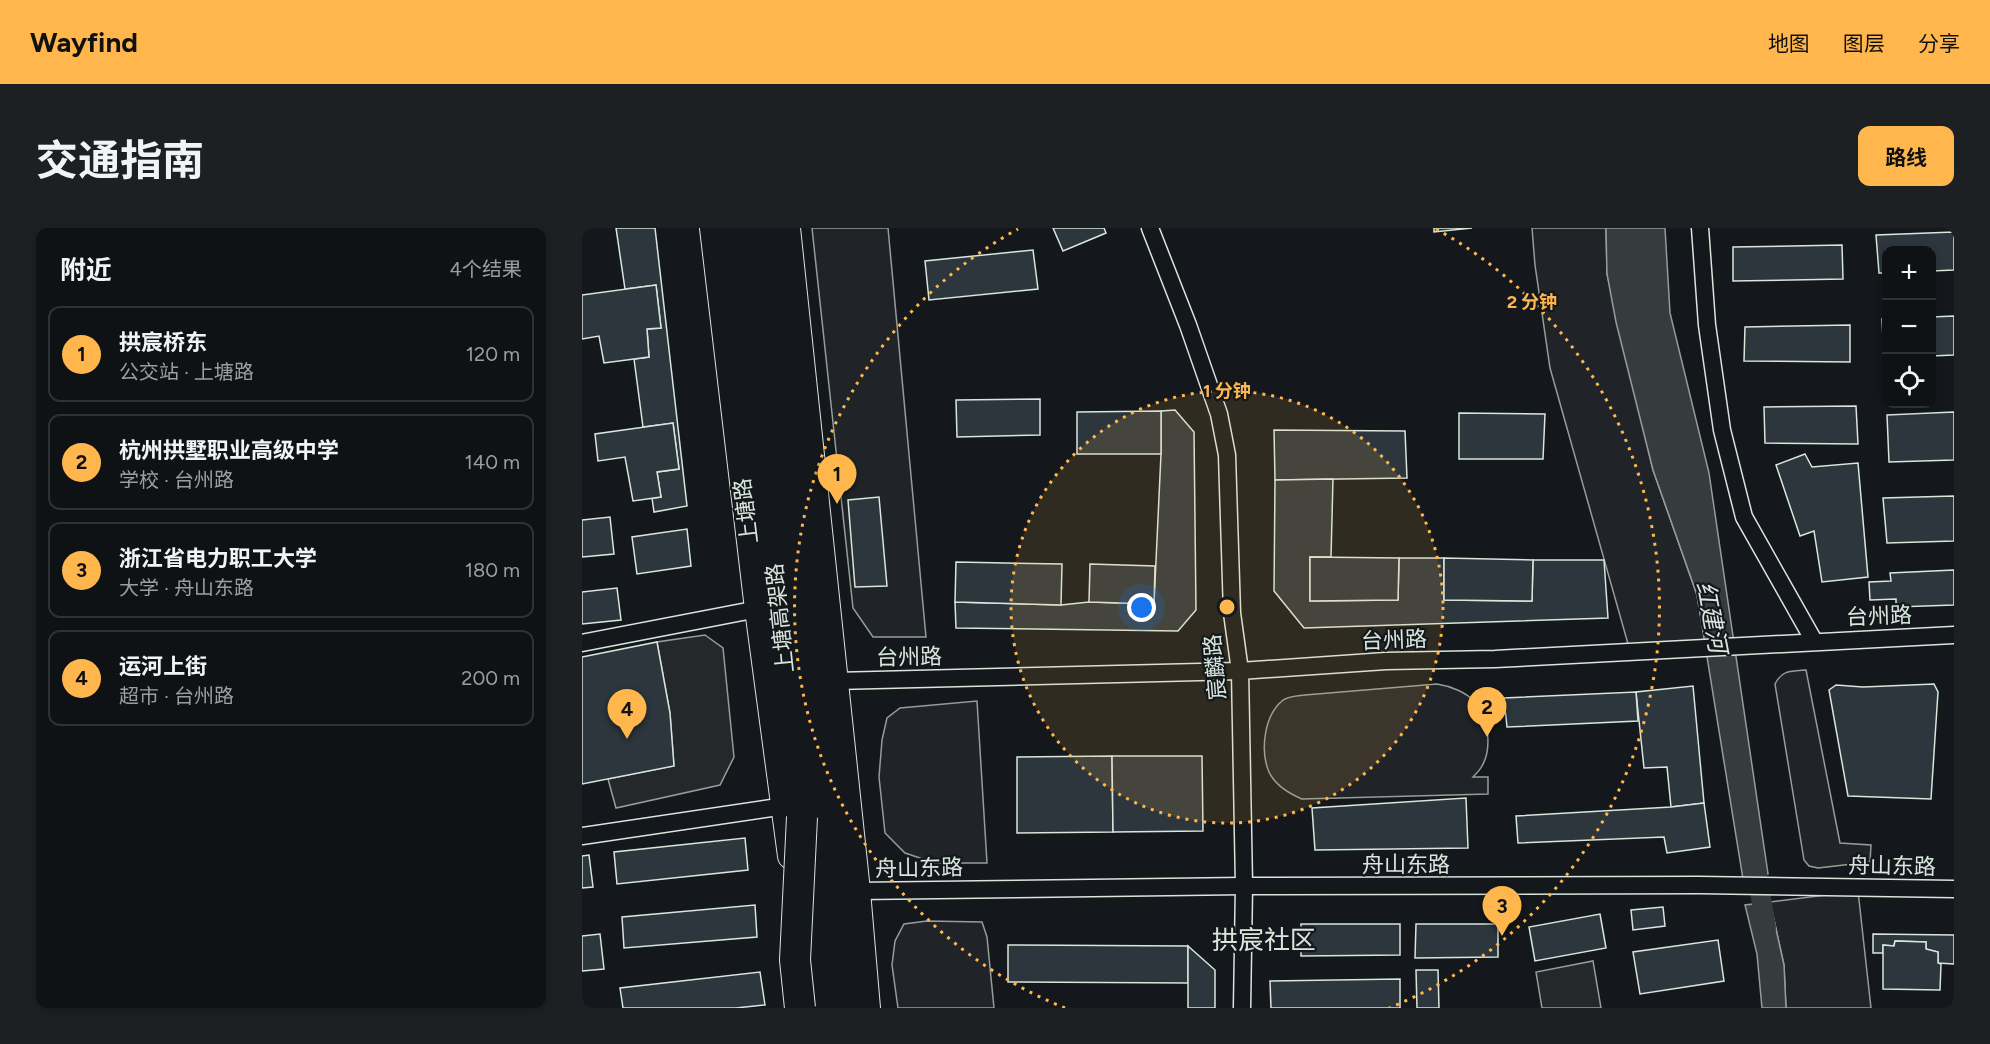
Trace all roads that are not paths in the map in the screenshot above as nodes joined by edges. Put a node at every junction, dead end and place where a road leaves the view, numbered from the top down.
1 (714, 228) edge
2 (738, 228) edge
3 (763, 228) edge
4 (787, 228) edge
5 (1150, 228) edge
6 (1700, 228) edge
7 (758, 609) junction
8 (1954, 635) edge
9 (1814, 641) junction
10 (582, 643) edge
11 (1240, 671) junction
12 (835, 681) junction
13 (804, 812) junction
14 (582, 836) edge
15 (1244, 886) junction
16 (1954, 889) edge
17 (857, 891) junction
18 (800, 1008) edge
19 (807, 1008) edge
20 (822, 1008) edge
21 (847, 1008) edge
22 (862, 1008) edge
23 (867, 1008) edge
24 (1242, 1008) edge

1 - 7 main road, 上塘路
2 - 13 highway, 上塘高架路
3 - 13 highway, 上塘高架路
4 - 12 main road
5 - 11 street, 宸麟路
6 - 9 street
7 - 10 street
7 - 13 main road, 上塘路
8 - 9 street, 台州路
9 - 11 street, 台州路
11 - 12 street, 台州路
11 - 15 street, 宸麟路
12 - 17 main road
13 - 14 street
13 - 18 highway, bridge
13 - 19 main road, 上塘路
13 - 20 highway, 上塘高架路, bridge
13 - 21 highway, 上塘高架路
13 - 22 highway
15 - 16 street, 舟山东路
15 - 17 street, 舟山东路
15 - 24 street, 宸麟路
17 - 23 main road

